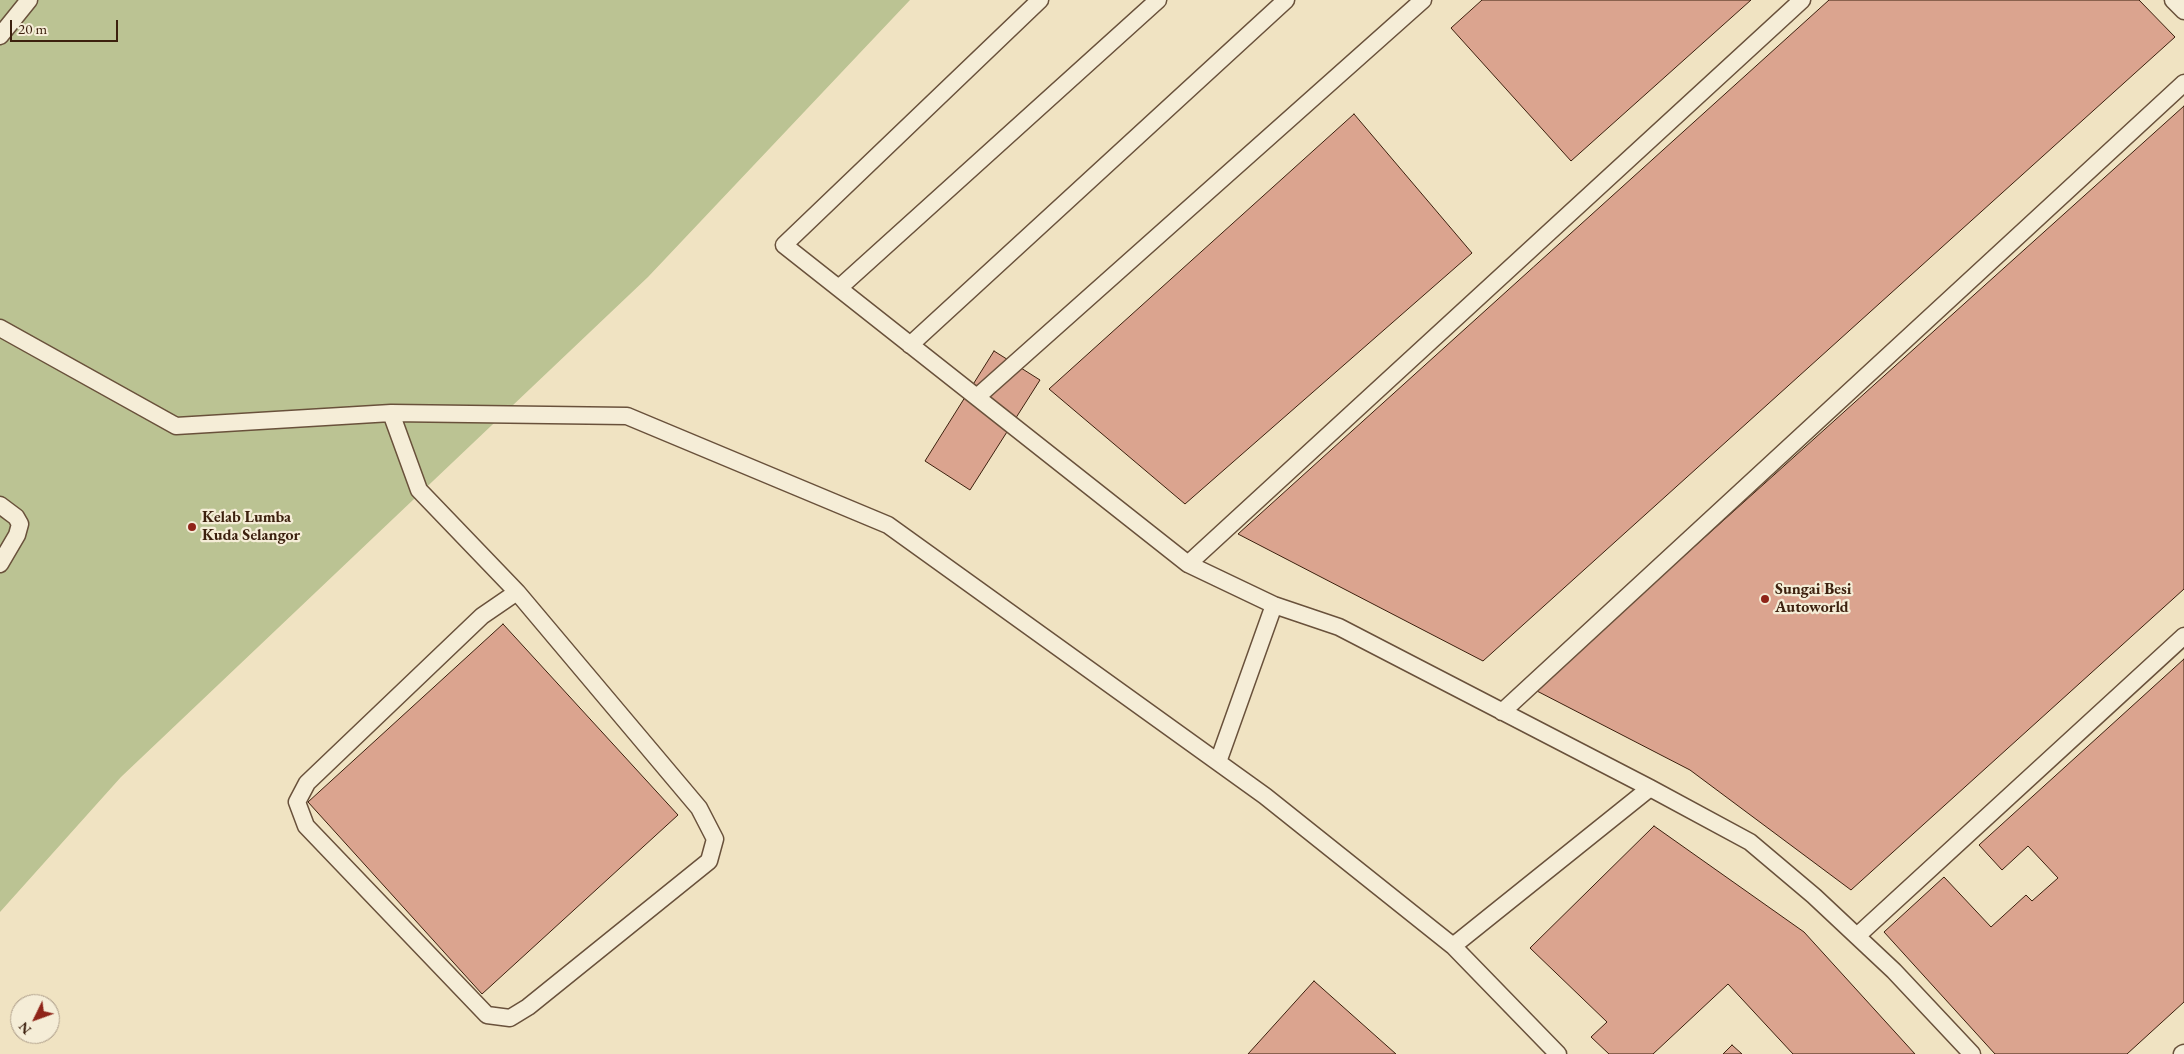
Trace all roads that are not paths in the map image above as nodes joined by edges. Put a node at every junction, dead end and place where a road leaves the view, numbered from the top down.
1 (29, 0) edge
2 (1040, 0) edge
3 (1158, 0) edge
4 (1286, 0) edge
5 (1422, 0) edge
6 (1802, 0) edge
7 (2173, 0) edge
8 (2184, 11) edge
9 (0, 36) edge
10 (2184, 82) edge
11 (839, 288) junction
12 (0, 328) edge
13 (910, 345) junction
14 (977, 397) junction
15 (391, 413) junction
16 (0, 505) edge
17 (0, 564) edge
18 (1188, 564) junction
19 (517, 592) junction
20 (1274, 605) junction
21 (2184, 636) edge
22 (1502, 712) junction
23 (1218, 762) junction
24 (1650, 788) junction
25 (1856, 936) junction
26 (1453, 946) junction
27 (1558, 1054) edge
28 (1972, 1054) edge

1 - 9 lane
2 - 11 lane
3 - 11 lane
4 - 13 lane
5 - 14 lane
6 - 18 lane
7 - 8 lane
10 - 22 lane
11 - 13 lane
12 - 15 lane
13 - 14 lane
14 - 18 lane
15 - 19 lane
15 - 23 lane
16 - 17 lane
18 - 20 lane
19 - 19 lane
20 - 22 lane
20 - 23 lane
21 - 25 lane
22 - 24 lane
23 - 26 lane
24 - 25 lane
24 - 26 lane
25 - 28 lane
26 - 27 lane

